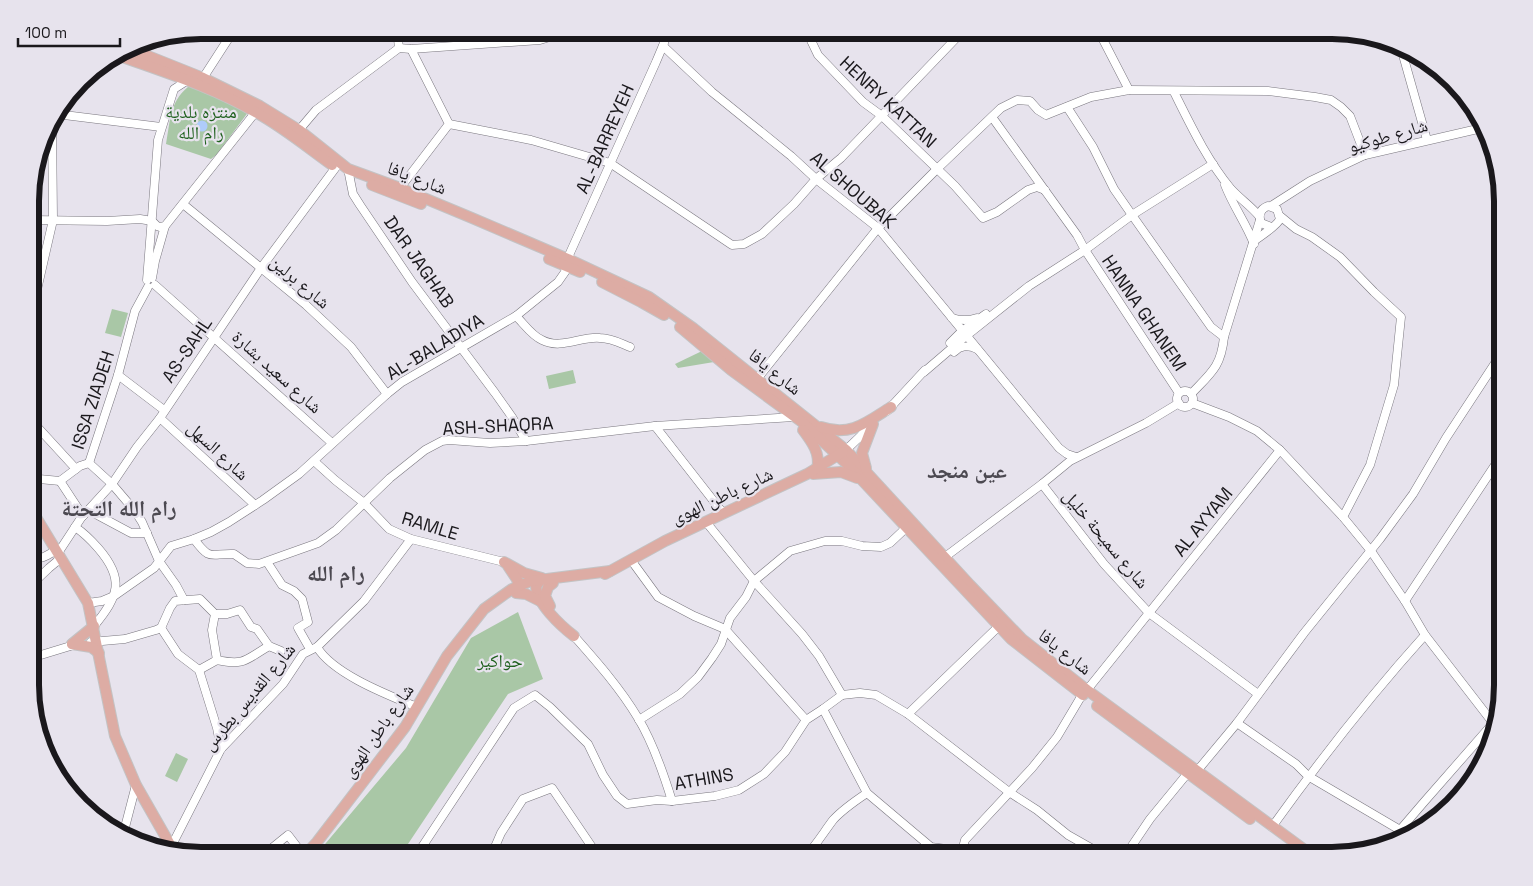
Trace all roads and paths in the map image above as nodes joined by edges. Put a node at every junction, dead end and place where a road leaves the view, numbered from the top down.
1 (228, 39) edge
2 (398, 39) edge
3 (543, 39) edge
4 (664, 39) edge
5 (810, 39) edge
6 (955, 39) edge
7 (1103, 39) edge
8 (663, 46) junction
9 (399, 48) junction
10 (411, 49) junction
11 (137, 52) edge
12 (1403, 55) edge
13 (126, 57) edge
14 (172, 75) junction
15 (204, 78) junction
16 (188, 80) junction
17 (174, 89) junction
18 (1129, 90) junction
19 (1174, 92) junction
20 (1067, 107) junction
21 (258, 109) junction
22 (63, 115) edge
23 (882, 116) junction
24 (992, 117) junction
25 (449, 124) junction
26 (161, 127) junction
27 (1478, 129) edge
28 (299, 130) junction
29 (52, 136) edge
30 (1427, 140) junction
31 (1365, 155) junction
32 (610, 163) junction
33 (1213, 164) junction
34 (337, 165) junction
35 (937, 169) junction
36 (349, 173) junction
37 (1223, 178) junction
38 (816, 179) junction
39 (400, 188) junction
40 (1045, 190) junction
41 (1282, 199) junction
42 (1246, 202) junction
43 (183, 204) junction
44 (1269, 206) junction
45 (1280, 214) junction
46 (1132, 216) junction
47 (1260, 218) junction
48 (39, 220) edge
49 (54, 220) junction
50 (152, 221) junction
51 (167, 224) junction
52 (1272, 227) junction
53 (878, 228) junction
54 (1296, 229) junction
55 (1254, 243) junction
56 (1084, 250) junction
57 (567, 263) junction
58 (261, 268) junction
59 (151, 282) junction
60 (39, 283) edge
61 (1029, 286) junction
62 (516, 316) junction
63 (982, 317) junction
64 (952, 318) junction
65 (964, 333) junction
66 (214, 336) junction
67 (1224, 337) junction
68 (630, 347) dead end
69 (461, 348) junction
70 (946, 348) junction
71 (978, 350) junction
72 (936, 363) junction
73 (1494, 365) edge
74 (924, 372) junction
75 (118, 375) junction
76 (757, 379) junction
77 (1179, 393) junction
78 (387, 394) junction
79 (1192, 394) junction
80 (1192, 403) junction
81 (1179, 404) junction
82 (891, 407) junction
83 (162, 414) junction
84 (794, 417) junction
85 (873, 424) junction
86 (815, 425) junction
87 (655, 426) junction
88 (39, 429) edge
89 (526, 441) junction
90 (332, 443) junction
91 (1059, 448) junction
92 (1280, 450) junction
93 (842, 453) junction
94 (1076, 457) junction
95 (314, 460) junction
96 (89, 463) junction
97 (1494, 466) edge
98 (1063, 468) junction
99 (76, 469) junction
100 (817, 469) junction
101 (807, 474) junction
102 (866, 478) junction
103 (39, 480) edge
104 (60, 481) junction
105 (112, 484) junction
106 (1042, 484) junction
107 (364, 504) junction
108 (255, 505) junction
109 (88, 510) junction
110 (723, 513) junction
111 (83, 516) junction
112 (1343, 517) junction
113 (39, 522) edge
114 (706, 522) junction
115 (75, 527) junction
116 (906, 528) junction
117 (147, 534) junction
118 (412, 539) junction
119 (194, 540) junction
120 (1371, 551) junction
121 (58, 554) junction
122 (945, 557) junction
123 (39, 558) edge
124 (631, 560) junction
125 (160, 562) junction
126 (267, 562) junction
127 (504, 562) junction
128 (610, 571) junction
129 (39, 577) edge
130 (754, 581) junction
131 (539, 582) junction
132 (552, 583) junction
133 (517, 589) junction
134 (114, 596) junction
135 (184, 600) junction
136 (1404, 601) junction
137 (88, 602) junction
138 (542, 604) junction
139 (1149, 613) junction
140 (215, 614) junction
141 (94, 626) junction
142 (998, 627) junction
143 (161, 628) junction
144 (725, 629) junction
145 (1425, 635) junction
146 (574, 636) junction
147 (96, 641) junction
148 (72, 644) junction
149 (269, 646) junction
150 (314, 648) junction
151 (281, 651) dead end
152 (99, 653) junction
153 (39, 655) edge
154 (216, 660) junction
155 (199, 670) junction
156 (1085, 692) junction
157 (1258, 694) junction
158 (842, 695) junction
159 (417, 707) junction
160 (824, 710) junction
161 (908, 714) junction
162 (1491, 718) edge
163 (639, 720) junction
164 (806, 720) junction
165 (1237, 723) junction
166 (218, 728) junction
167 (1489, 728) edge
168 (235, 733) junction
169 (221, 749) junction
170 (1192, 772) junction
171 (1308, 776) junction
172 (136, 785) junction
173 (868, 792) junction
174 (1009, 792) junction
175 (672, 801) junction
176 (1272, 827) junction
177 (126, 829) edge
178 (1400, 830) junction
179 (1398, 833) edge
180 (169, 844) edge
181 (173, 845) edge
182 (273, 847) edge
183 (297, 847) edge
184 (312, 847) edge
185 (422, 847) edge
186 (495, 847) edge
187 (592, 847) edge
188 (814, 847) edge
189 (931, 847) edge
190 (965, 847) edge
191 (1089, 847) edge
192 (1131, 847) edge
193 (1290, 847) edge
194 (1300, 847) edge

1 - 15 street
2 - 9 street
3 - 10 street
4 - 8 street, AL-BARREYEH
5 - 23 street, HENRY KATTAN
6 - 23 street
7 - 18 street
8 - 32 street, AL-BARREYEH
8 - 38 street, AL SHOUBAK
9 - 10 street
9 - 28 street
10 - 25 street
11 - 15 main road, شارع يافا
12 - 30 street
13 - 14 main road, شارع يافا
14 - 16 main road, شارع يافا
14 - 17 street
15 - 16 street
15 - 21 main road, شارع يافا
16 - 17 street
16 - 21 main road, شارع يافا
17 - 26 street, ISSA ZIADEH
18 - 19 street
18 - 20 street
19 - 31 street
19 - 33 street
20 - 24 street
20 - 46 street
21 - 28 main road, شارع يافا
21 - 34 main road, شارع يافا
21 - 43 street
22 - 26 street
23 - 35 street, HENRY KATTAN
23 - 38 street
24 - 35 street
24 - 40 street, HANNA GHANEM
25 - 32 street
25 - 39 street
26 - 50 street, ISSA ZIADEH
27 - 30 street, شارع طوكيو
28 - 34 main road, شارع يافا
29 - 49 street
30 - 31 street, شارع طوكيو
31 - 41 street, شارع طوكيو
32 - 38 street
32 - 57 street, AL-BARREYEH
33 - 37 street
33 - 46 street
34 - 36 main road, شارع يافا
34 - 58 street, AS-SAHL
35 - 40 street, HENRY KATTAN
35 - 53 street
36 - 39 main road, شارع يافا
36 - 57 main road, شارع يافا
36 - 69 street, DAR JAGHAB
37 - 42 street
37 - 55 street
38 - 53 street, AL SHOUBAK
39 - 57 main road, شارع يافا
40 - 56 street, HANNA GHANEM
41 - 44 street, شارع طوكيو
41 - 45 street
42 - 44 street
42 - 47 street
43 - 51 street
43 - 58 street, شارع برلين
44 - 45 street
44 - 47 street
45 - 52 street
45 - 54 street
46 - 56 street
46 - 67 street
47 - 52 street
47 - 55 street
48 - 49 street
49 - 50 street
49 - 60 street
50 - 51 street
50 - 59 street, ISSA ZIADEH
51 - 59 street
52 - 54 street
52 - 55 street
53 - 64 street, AL SHOUBAK
53 - 76 street
54 - 112 street
55 - 67 street
56 - 61 street
56 - 77 street, HANNA GHANEM
57 - 62 street, AL-BALADIYA
57 - 76 main road, شارع يافا
57 - 84 main road, شارع يافا
58 - 66 street, AS-SAHL
58 - 78 street, شارع برلين
59 - 66 street, شارع سعيد بشارة
59 - 75 street, ISSA ZIADEH
61 - 63 street
61 - 65 street
62 - 68 street
62 - 69 street, AL-BALADIYA
63 - 64 street
63 - 65 street
64 - 65 street, AL SHOUBAK
64 - 70 street
65 - 70 street
65 - 71 street, AL SHOUBAK
65 - 72 street
66 - 83 street, AS-SAHL
66 - 90 street, شارع سعيد بشارة
67 - 79 street
69 - 78 street, AL-BALADIYA
69 - 89 street, DAR JAGHAB
70 - 74 street
71 - 72 street
71 - 91 street, AL SHOUBAK
72 - 74 street
73 - 120 street
74 - 82 street
75 - 83 street, شارع السهل
75 - 96 street, ISSA ZIADEH
76 - 86 main road, شارع يافا
77 - 79 street
77 - 81 street
78 - 90 street, AL-BALADIYA
79 - 80 street
80 - 81 street
80 - 92 street
81 - 94 street, شارع سميحة خليل
82 - 85 street
82 - 86 main road
83 - 105 street, AS-SAHL
83 - 108 street, شارع السهل
84 - 87 street, ASH-SHAQRA
84 - 93 main road, شارع يافا
84 - 100 main road
85 - 93 street
85 - 102 main road
86 - 93 main road, شارع يافا
87 - 89 street, ASH-SHAQRA
87 - 110 street
88 - 99 street
89 - 107 street, ASH-SHAQRA
90 - 95 street, AL-BALADIYA
91 - 94 street, AL SHOUBAK
91 - 98 street, AL SHOUBAK
92 - 112 street
92 - 139 street, AL AYYAM
93 - 100 main road, شارع باطن الهوى
93 - 102 main road, شارع يافا
94 - 98 street, شارع سميحة خليل
95 - 107 street, RAMLE
95 - 108 street
96 - 99 street, ISSA ZIADEH
96 - 105 street
97 - 136 street
98 - 106 street, شارع سميحة خليل
99 - 104 street, ISSA ZIADEH
100 - 101 main road, شارع باطن الهوى
101 - 102 main road
101 - 110 main road, شارع باطن الهوى
102 - 116 main road, شارع يافا
102 - 122 main road, شارع يافا
103 - 104 street
104 - 111 street
105 - 109 street, AS-SAHL
105 - 117 street
106 - 122 street, شارع سميحة خليل
106 - 139 street, شارع سميحة خليل
107 - 118 street, RAMLE
107 - 126 street, ASH-SHAQRA
108 - 119 street
109 - 111 street, AS-SAHL
109 - 117 street
110 - 114 main road, شارع باطن الهوى
111 - 115 street, AS-SAHL
112 - 120 street
113 - 121 main road
114 - 124 main road, شارع باطن الهوى
114 - 130 street
115 - 121 street, AS-SAHL
115 - 134 street
116 - 130 street
116 - 142 main road, شارع يافا
117 - 125 street
118 - 127 street, RAMLE
118 - 150 street, شارع القديس بطرس
119 - 125 street
119 - 126 street, ASH-SHAQRA
120 - 136 street
120 - 157 street
121 - 123 street
121 - 129 street, AS-SAHL
121 - 137 main road
122 - 156 main road, شارع يافا
124 - 128 main road, شارع باطن الهوى
124 - 144 street
125 - 134 street
125 - 135 street
126 - 150 street
127 - 131 main road
127 - 133 main road
128 - 131 main road
128 - 132 main road
130 - 144 street
130 - 158 street
131 - 132 main road
131 - 133 main road, شارع باطن الهوى
131 - 138 main road
132 - 146 main road
133 - 138 main road
133 - 159 main road, شارع باطن الهوى
134 - 137 street
134 - 141 street
135 - 140 street
135 - 143 street
136 - 145 street
137 - 141 main road
138 - 146 main road
139 - 156 street, AL AYYAM
139 - 157 street, شارع سميحة خليل
140 - 149 street
140 - 154 street
141 - 147 main road
141 - 148 main road
142 - 156 main road, شارع يافا
142 - 161 street
143 - 147 street
143 - 155 street
144 - 163 street
144 - 164 street
145 - 162 street
145 - 171 street
146 - 163 street
147 - 148 street
147 - 152 main road
148 - 152 main road
148 - 153 street
149 - 151 street
149 - 154 street
150 - 159 street
150 - 168 street, شارع القديس بطرس
152 - 172 main road
154 - 155 street
155 - 166 street
156 - 170 main road, شارع يافا
156 - 174 street, AL AYYAM
157 - 165 street
158 - 160 street, ATHINS
158 - 161 street
159 - 184 main road, شارع باطن الهوى
160 - 164 street, ATHINS
160 - 173 street
161 - 174 street
163 - 175 street
164 - 175 street, ATHINS
165 - 170 street
165 - 171 street
166 - 168 street
166 - 169 street
167 - 178 street
168 - 169 street, شارع القديس بطرس
169 - 181 street, شارع القديس بطرس
170 - 176 main road, شارع يافا
170 - 192 street
170 - 193 main road, شارع يافا
171 - 176 street
171 - 178 street
172 - 177 street
172 - 180 main road
173 - 188 street
173 - 189 street
174 - 190 street, AL AYYAM
174 - 191 street
175 - 185 street, ATHINS
176 - 194 main road, شارع يافا
178 - 179 street
182 - 183 street
186 - 187 street

